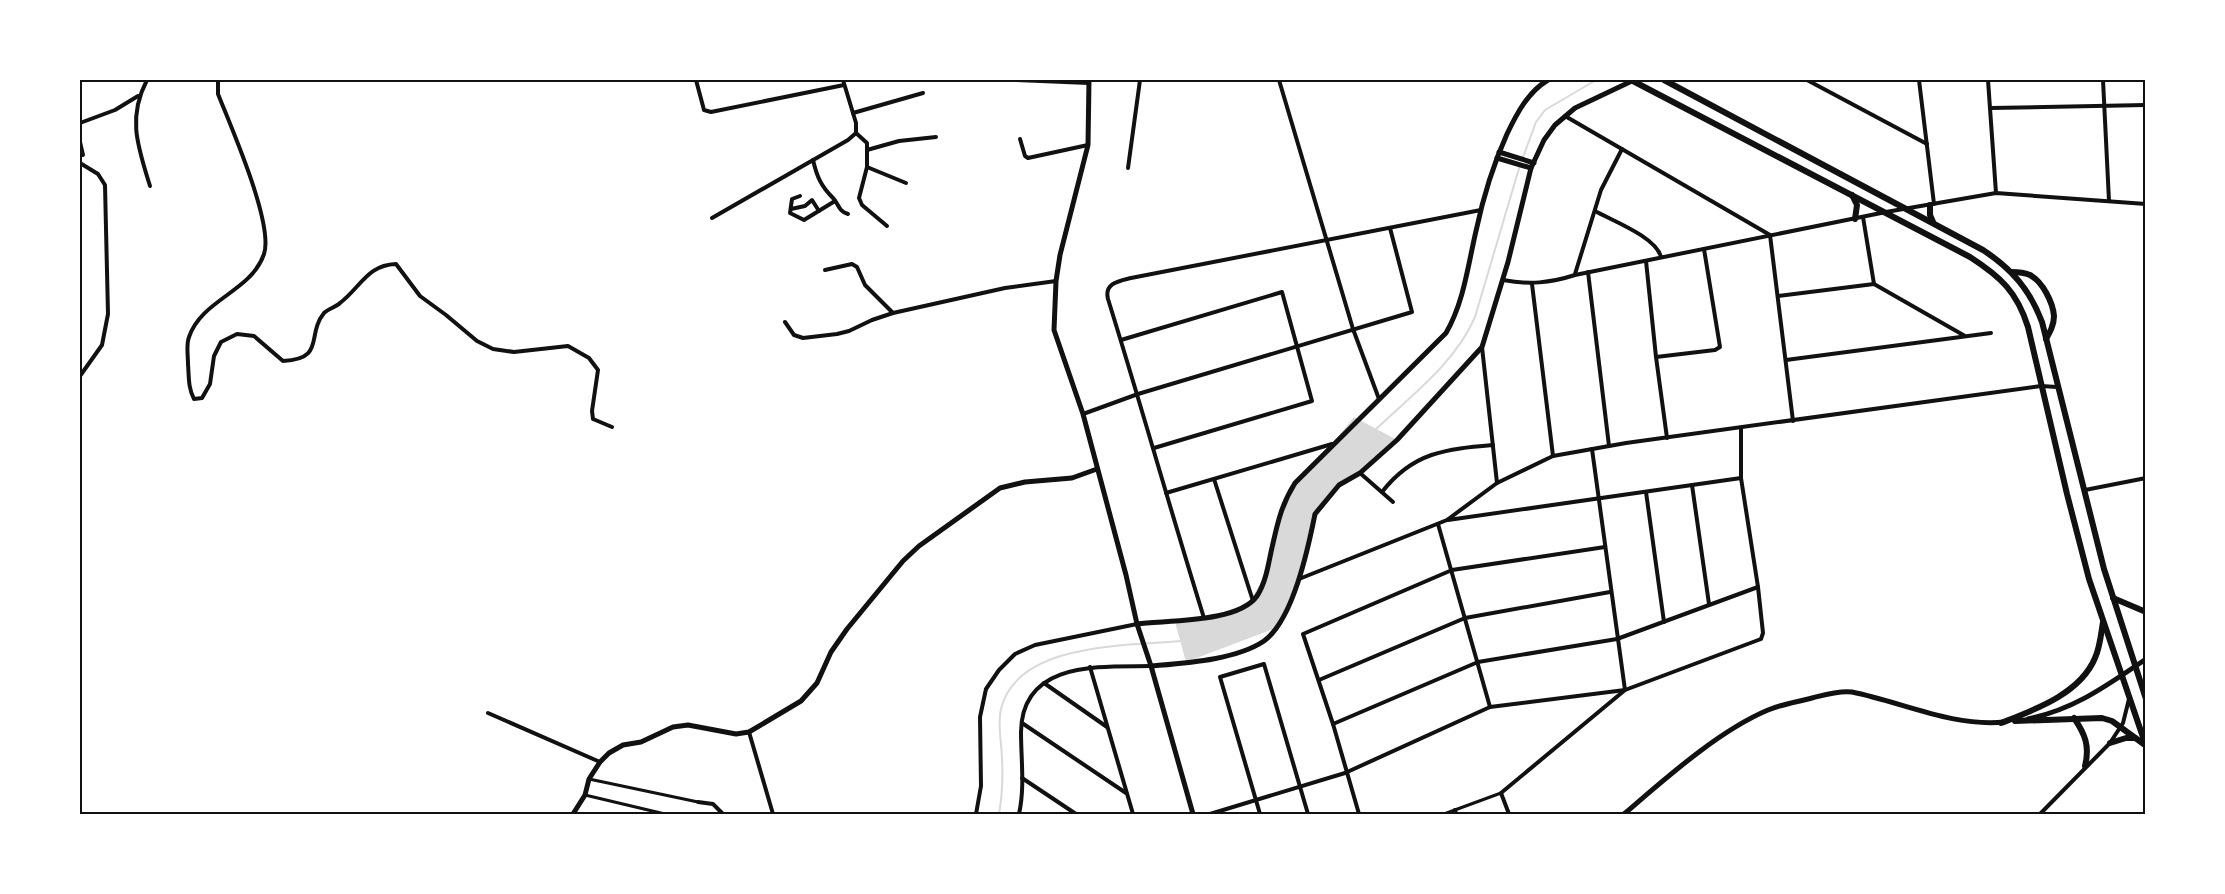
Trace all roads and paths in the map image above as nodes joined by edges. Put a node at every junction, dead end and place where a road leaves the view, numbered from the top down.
1 (147, 80) edge
2 (218, 80) edge
3 (696, 80) edge
4 (1015, 80) edge
5 (1140, 80) edge
6 (1279, 80) edge
7 (1548, 80) edge
8 (1633, 80) edge
9 (1664, 80) edge
10 (1806, 80) edge
11 (1919, 80) edge
12 (1988, 80) edge
13 (2103, 80) edge
14 (1089, 81) edge
15 (844, 82) edge
16 (923, 93) dead end
17 (138, 96) junction
18 (2145, 105) edge
19 (2105, 106) junction
20 (1991, 108) junction
21 (853, 113) junction
22 (1564, 115) junction
23 (80, 123) edge
24 (856, 133) junction
25 (936, 137) dead end
26 (1020, 139) dead end
27 (80, 142) edge
28 (1927, 144) junction
29 (1088, 145) junction
30 (1622, 149) junction
31 (867, 150) junction
32 (83, 155) dead end
33 (1500, 155) junction
34 (813, 160) junction
35 (80, 163) edge
36 (1531, 165) junction
37 (867, 167) junction
38 (1128, 168) dead end
39 (906, 183) dead end
40 (150, 186) dead end
41 (1996, 193) junction
42 (1852, 195) junction
43 (800, 196) dead end
44 (835, 201) junction
45 (2109, 201) junction
46 (2145, 204) edge
47 (1932, 205) junction
48 (805, 206) junction
49 (1906, 208) junction
50 (791, 209) junction
51 (1480, 210) junction
52 (819, 211) junction
53 (1595, 211) junction
54 (1886, 212) junction
55 (848, 214) dead end
56 (812, 215) junction
57 (1863, 217) junction
58 (712, 218) dead end
59 (1855, 219) junction
60 (1933, 223) junction
61 (887, 226) dead end
62 (1390, 228) junction
63 (1770, 235) junction
64 (1325, 240) junction
65 (1704, 249) junction
66 (1661, 257) junction
67 (1646, 261) junction
68 (825, 270) dead end
69 (1588, 272) junction
70 (2012, 272) junction
71 (1575, 275) junction
72 (1502, 279) junction
73 (1056, 281) junction
74 (1532, 284) junction
75 (1874, 284) junction
76 (1778, 296) junction
77 (893, 313) junction
78 (785, 322) dead end
79 (1353, 329) junction
80 (1991, 333) dead end
81 (1965, 336) junction
82 (2046, 339) junction
83 (1121, 340) junction
84 (1297, 345) junction
85 (1482, 347) junction
86 (1656, 357) junction
87 (1786, 360) junction
88 (80, 376) edge
89 (2041, 386) junction
90 (2058, 387) junction
91 (1138, 394) junction
92 (1379, 400) junction
93 (1083, 414) junction
94 (1793, 421) junction
95 (612, 427) dead end
96 (1741, 428) junction
97 (1666, 438) junction
98 (1332, 444) junction
99 (1493, 445) junction
100 (1610, 446) junction
101 (1154, 448) junction
102 (1592, 449) junction
103 (1553, 456) junction
104 (1097, 469) junction
105 (1360, 474) junction
106 (1741, 478) junction
107 (2145, 478) edge
108 (1214, 479) junction
109 (1497, 483) junction
110 (1692, 485) junction
111 (2083, 491) junction
112 (1382, 492) junction
113 (1646, 492) junction
114 (1166, 493) junction
115 (1599, 499) junction
116 (1393, 502) dead end
117 (1447, 520) junction
118 (1438, 524) junction
119 (1605, 547) junction
120 (1452, 570) junction
121 (1298, 579) junction
122 (1758, 587) junction
123 (1610, 592) junction
124 (2113, 597) junction
125 (1253, 601) junction
126 (1709, 604) junction
127 (2145, 612) edge
128 (1204, 618) junction
129 (1465, 618) junction
130 (2103, 621) junction
131 (1664, 622) junction
132 (1137, 624) junction
133 (1617, 639) junction
134 (2145, 659) edge
135 (1478, 662) junction
136 (1151, 666) junction
137 (1090, 667) junction
138 (1319, 680) junction
139 (1044, 682) junction
140 (1625, 690) junction
141 (2145, 693) edge
142 (2129, 696) junction
143 (1490, 707) junction
144 (488, 713) dead end
145 (2074, 718) junction
146 (2015, 721) junction
147 (1022, 723) junction
148 (2001, 723) junction
149 (1333, 724) junction
150 (1107, 727) junction
151 (2120, 728) junction
152 (749, 732) junction
153 (2136, 739) junction
154 (2110, 742) junction
155 (2145, 745) edge
156 (600, 762) junction
157 (2085, 766) junction
158 (1345, 773) junction
159 (1022, 778) junction
160 (589, 779) junction
161 (1299, 786) junction
162 (1127, 793) junction
163 (1501, 793) junction
164 (585, 795) junction
165 (1256, 800) junction
166 (698, 802) joint
167 (1456, 812) edge
168 (573, 814) edge
169 (664, 814) edge
170 (723, 814) edge
171 (773, 814) edge
172 (976, 814) edge
173 (1019, 814) edge
174 (1076, 814) edge
175 (1133, 814) edge
176 (1193, 814) edge
177 (1210, 814) edge
178 (1260, 814) edge
179 (1308, 814) edge
180 (1359, 814) edge
181 (1444, 814) edge
182 (1509, 814) edge
183 (1624, 814) edge
184 (2040, 814) edge

1 - 17 street
2 - 95 street
3 - 15 street
4 - 14 street
5 - 38 street
6 - 64 street
7 - 33 street
8 - 22 street
8 - 42 main road
9 - 49 main road
10 - 28 street
11 - 28 street
12 - 20 street
13 - 19 street
14 - 29 street
15 - 21 street
16 - 21 street
17 - 23 street
17 - 40 street
18 - 19 street
19 - 20 street
19 - 45 street
20 - 41 street
21 - 24 street
22 - 30 street
22 - 36 street
24 - 31 street
24 - 34 street
25 - 31 street
26 - 29 street
27 - 32 street
28 - 47 street
29 - 73 street
30 - 53 street
30 - 63 street
31 - 37 street
33 - 36 street
33 - 51 street
34 - 44 street
34 - 58 street
35 - 88 street
36 - 72 street
37 - 39 street
37 - 61 street
41 - 45 street
41 - 47 street
42 - 54 main road
42 - 59 main road
43 - 50 street
44 - 52 street
44 - 55 street
45 - 46 street
47 - 49 street
47 - 60 main road
48 - 50 street
48 - 52 street
48 - 56 street
49 - 54 street
49 - 60 main road
50 - 56 street
51 - 62 street
51 - 92 street
52 - 56 street
53 - 66 street
53 - 71 street
54 - 57 street
54 - 89 main road
57 - 59 street
57 - 75 street
59 - 63 street
60 - 70 main road
62 - 64 street
62 - 79 street
63 - 65 street
63 - 76 street
64 - 79 street
64 - 83 street
65 - 66 street
65 - 86 street
66 - 67 street
67 - 69 street
67 - 86 street
68 - 77 street
69 - 71 street
69 - 100 street
70 - 82 main road
70 - 82 main road
71 - 74 street
72 - 74 street
72 - 85 street
73 - 77 street
73 - 93 street
74 - 103 street
75 - 76 street
75 - 81 street
76 - 87 street
77 - 78 street
79 - 84 street
79 - 92 street
80 - 81 street
81 - 87 street
82 - 90 main road
83 - 84 street
83 - 91 street
84 - 91 street
84 - 101 street
85 - 99 street
85 - 105 street
86 - 97 street
87 - 94 street
89 - 90 street
89 - 94 street
89 - 130 main road
90 - 111 main road
91 - 93 street
91 - 101 street
92 - 98 street
93 - 104 street
94 - 96 street
96 - 97 street
96 - 106 street
97 - 100 street
98 - 108 street
98 - 125 street
99 - 109 street
99 - 112 street
100 - 102 street
101 - 114 street
102 - 103 street
102 - 115 street
103 - 109 street
104 - 132 street
104 - 152 street
105 - 112 street
105 - 121 street
106 - 110 street
106 - 122 street
107 - 111 street
108 - 114 street
108 - 125 street
109 - 117 street
110 - 113 street
110 - 126 street
111 - 124 main road
112 - 116 street
113 - 115 street
113 - 131 street
114 - 128 street
115 - 117 street
115 - 119 street
117 - 118 street
118 - 120 street
118 - 121 street
119 - 120 street
119 - 123 street
120 - 129 street
120 - 138 street
121 - 136 street
122 - 126 street
122 - 140 street
123 - 129 street
123 - 133 street
124 - 127 main road
124 - 141 main road
125 - 128 street
126 - 131 street
128 - 132 street
129 - 135 street
129 - 138 street
130 - 142 main road
130 - 148 main road
131 - 133 street
132 - 136 street
132 - 172 street
133 - 135 street
133 - 140 street
134 - 146 street
135 - 143 street
135 - 149 street
136 - 137 street
136 - 176 street
137 - 139 street
137 - 150 street
138 - 149 street
139 - 147 street
139 - 150 street
140 - 143 street
140 - 163 street
142 - 151 street
142 - 155 main road
143 - 158 street
144 - 156 street
145 - 146 main road
145 - 151 main road
145 - 157 main road
146 - 148 street
147 - 159 street
147 - 162 street
148 - 183 street
149 - 158 street
150 - 162 street
151 - 153 main road
151 - 154 street
152 - 156 street
152 - 171 street
153 - 154 main road
153 - 155 main road
154 - 157 street
156 - 160 street
157 - 184 street
158 - 161 street
158 - 180 street
159 - 173 street
159 - 174 street
160 - 164 street
160 - 166 street
161 - 165 street
161 - 165 street
161 - 179 street
162 - 175 street
163 - 167 street
163 - 182 street
164 - 168 street
164 - 169 street
165 - 177 street
165 - 178 street
166 - 170 street
167 - 181 street

